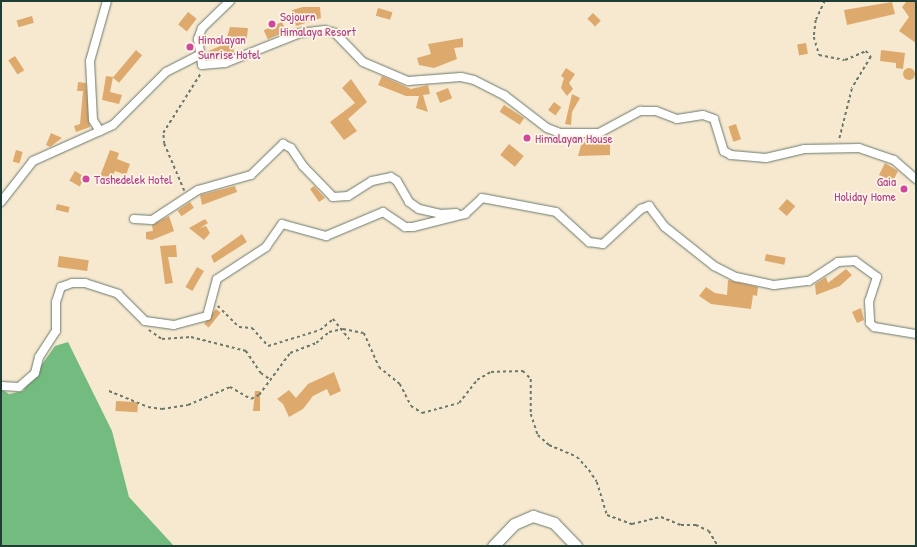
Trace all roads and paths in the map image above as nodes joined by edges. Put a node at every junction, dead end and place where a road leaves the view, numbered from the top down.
1 (107, 1) edge
2 (230, 1) edge
3 (825, 1) edge
4 (198, 56) junction
5 (202, 65) junction
6 (100, 131) junction
7 (836, 149) junction
8 (916, 179) edge
9 (186, 197) junction
10 (1, 202) edge
11 (474, 204) junction
12 (134, 219) dead end
13 (210, 313) junction
14 (137, 314) junction
15 (343, 329) junction
16 (916, 334) edge
17 (350, 340) dead end
18 (271, 380) junction
19 (1, 386) edge
20 (109, 391) dead end
21 (493, 546) edge
22 (576, 546) edge
23 (718, 546) edge

1 - 6 street
2 - 4 street
3 - 7 path
4 - 5 street
4 - 6 street
5 - 7 street
5 - 9 path
6 - 10 street
7 - 8 street
9 - 11 street
9 - 12 street
11 - 13 street
11 - 16 street
13 - 14 street
13 - 15 path
14 - 18 path
14 - 19 street
15 - 17 path
15 - 18 path
15 - 23 path
18 - 20 path
21 - 22 highway

